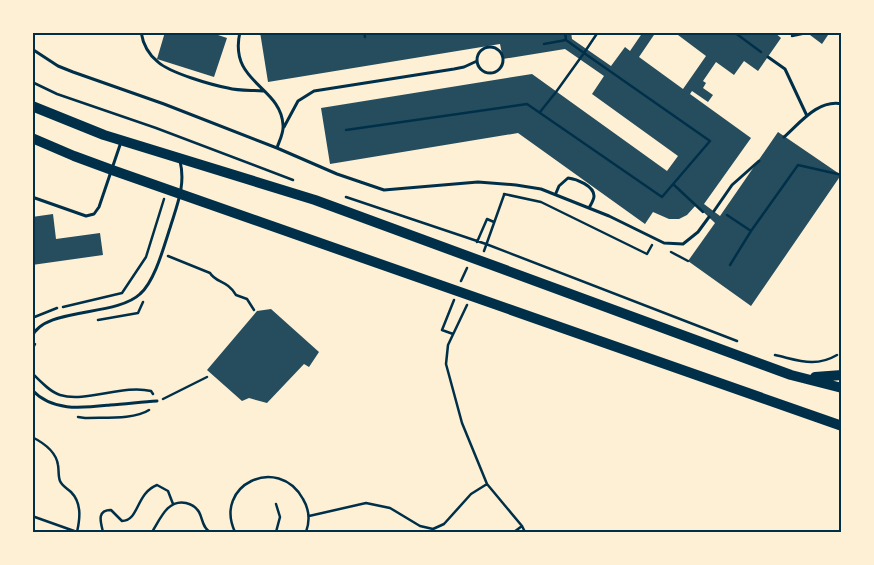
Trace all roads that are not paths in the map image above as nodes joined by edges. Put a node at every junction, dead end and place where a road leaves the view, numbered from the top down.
1 (141, 32) edge
2 (240, 32) edge
3 (32, 49) edge
4 (768, 57) road end
5 (477, 61) junction
6 (263, 91) junction
7 (842, 104) edge
8 (32, 106) edge
9 (807, 116) junction
10 (284, 127) junction
11 (784, 137) dead end
12 (32, 138) edge
13 (122, 140) junction
14 (277, 148) junction
15 (179, 159) junction
16 (758, 161) dead end
17 (112, 170) junction
18 (556, 193) junction
19 (32, 197) edge
20 (179, 199) junction
21 (589, 208) junction
22 (714, 211) dead end
23 (709, 217) road end
24 (32, 336) edge
25 (792, 375) junction
26 (842, 375) edge
27 (842, 388) edge
28 (32, 390) edge
29 (157, 401) road end
30 (842, 426) edge

1 - 6 lane
2 - 6 lane
3 - 14 lane
4 - 9 lane
5 - 5 lane
5 - 10 lane
6 - 10 lane
7 - 9 lane
8 - 13 main road
9 - 11 lane
10 - 14 lane
12 - 17 main road
13 - 15 main road
13 - 17 lane
14 - 18 lane
15 - 20 lane
15 - 25 main road
16 - 22 lane
17 - 19 lane
17 - 20 main road
18 - 21 lane
18 - 21 lane
20 - 24 lane
20 - 30 main road
21 - 23 lane
25 - 26 main road
25 - 27 main road
28 - 29 lane

